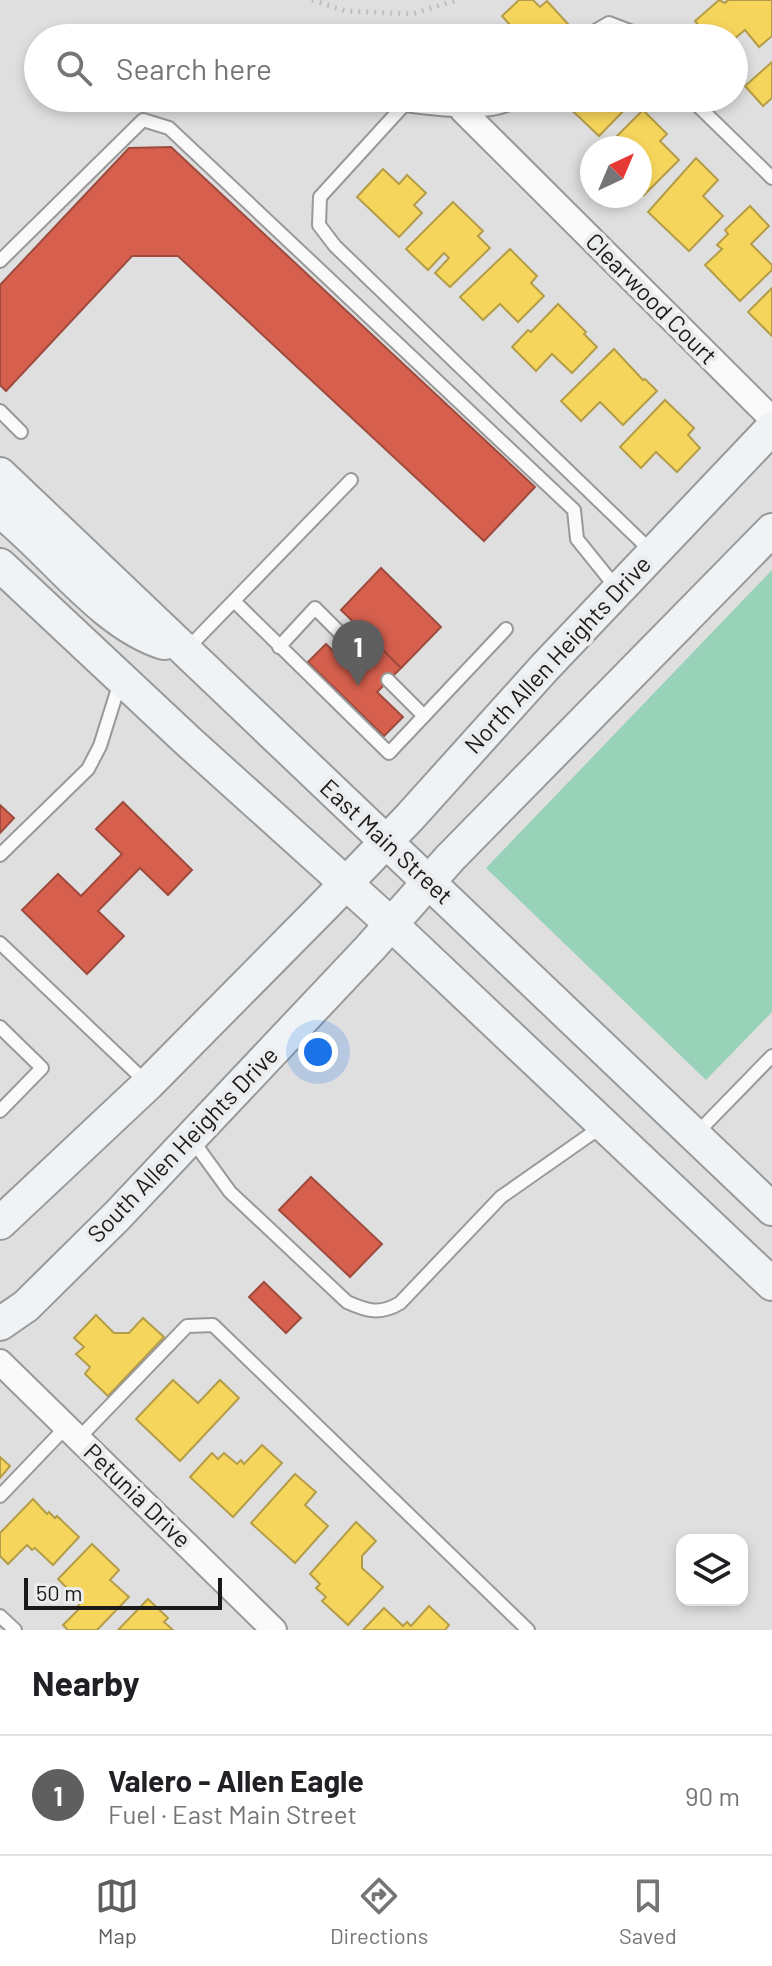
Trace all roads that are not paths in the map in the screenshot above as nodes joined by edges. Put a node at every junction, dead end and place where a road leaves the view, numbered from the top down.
1 (398, 112) edge
2 (464, 112) edge
3 (704, 112) edge
4 (772, 178) edge
5 (0, 261) edge
6 (0, 411) edge
7 (772, 419) edge
8 (772, 428) edge
9 (21, 432) dead end
10 (0, 474) edge
11 (351, 480) dead end
12 (0, 511) edge
13 (772, 530) edge
14 (653, 553) junction
15 (0, 565) edge
16 (618, 590) junction
17 (234, 601) junction
18 (506, 629) dead end
19 (279, 647) junction
20 (186, 650) junction
21 (367, 660) dead end
22 (121, 678) junction
23 (388, 680) dead end
24 (424, 716) junction
25 (385, 843) junction
26 (0, 855) edge
27 (428, 881) junction
28 (346, 883) junction
29 (391, 924) junction
30 (0, 943) edge
31 (0, 1027) edge
32 (772, 1056) edge
33 (148, 1084) junction
34 (0, 1111) edge
35 (604, 1125) junction
36 (695, 1136) junction
37 (191, 1138) junction
38 (772, 1209) edge
39 (0, 1223) edge
40 (772, 1284) edge
41 (0, 1324) edge
42 (0, 1362) edge
43 (72, 1433) junction
44 (0, 1496) edge
45 (0, 1616) edge
46 (15, 1630) edge
47 (274, 1630) edge
48 (528, 1630) edge

1 - 14 lane
2 - 7 street, Clearwood Court
3 - 4 lane
5 - 16 lane
6 - 9 lane
8 - 14 main road, North Allen Heights Drive
10 - 20 main road, East Main Street
11 - 17 lane
12 - 20 main road
13 - 27 main road
14 - 16 main road, North Allen Heights Drive
15 - 22 main road
16 - 25 main road, North Allen Heights Drive
17 - 19 lane
17 - 20 lane
18 - 24 lane
19 - 21 lane
19 - 24 lane
20 - 25 main road, East Main Street
22 - 26 lane
22 - 28 main road
23 - 24 lane
25 - 27 main road, East Main Street
25 - 28 main road, North Allen Heights Drive
27 - 29 main road
27 - 36 main road, East Main Street
28 - 29 main road
28 - 33 main road
29 - 35 main road
29 - 37 main road, South Allen Heights Drive
30 - 33 lane
31 - 34 lane
32 - 36 lane
33 - 39 main road
35 - 37 lane
35 - 40 main road
36 - 38 main road, East Main Street
37 - 41 main road, South Allen Heights Drive
42 - 43 street, Petunia Drive
43 - 44 lane
43 - 47 street, Petunia Drive
43 - 48 lane
45 - 46 lane

